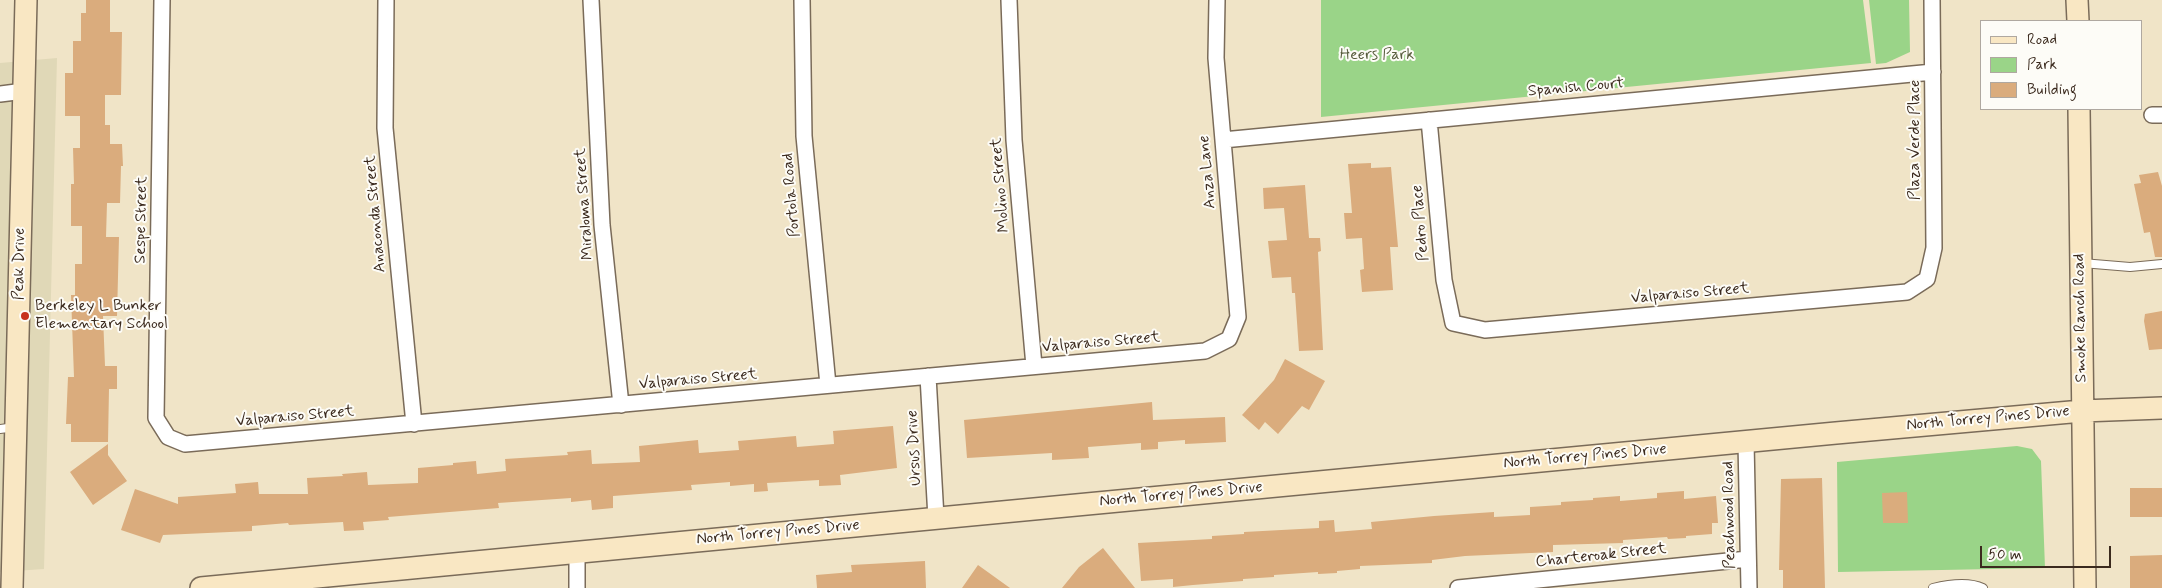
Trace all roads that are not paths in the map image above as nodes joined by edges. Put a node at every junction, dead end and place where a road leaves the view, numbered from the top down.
1 (26, 0) edge
2 (162, 0) edge
3 (386, 0) edge
4 (590, 0) edge
5 (802, 0) edge
6 (1009, 0) edge
7 (1217, 0) edge
8 (1932, 0) edge
9 (2077, 0) edge
10 (2078, 20) edge
11 (1933, 72) junction
12 (24, 91) junction
13 (0, 94) edge
14 (2079, 110) edge
15 (1429, 120) junction
16 (1223, 140) junction
17 (2081, 263) junction
18 (2162, 264) edge
19 (1927, 279) joint
20 (1452, 323) joint
21 (1229, 339) joint
22 (1034, 366) junction
23 (928, 376) junction
24 (828, 386) junction
25 (621, 405) junction
26 (2162, 408) edge
27 (2082, 410) junction
28 (414, 424) junction
29 (8, 428) edge
30 (168, 437) joint
31 (1746, 442) junction
32 (936, 518) junction
33 (577, 552) junction
34 (1748, 559) junction
35 (12, 588) edge
36 (201, 588) edge
37 (577, 588) edge
38 (1458, 588) edge
39 (1749, 588) edge
40 (1933, 588) edge
41 (1983, 588) edge
42 (2085, 588) edge

1 - 12 main road, Peak Drive
2 - 30 street, Sespe Street
3 - 28 street, Anaconda Street
4 - 25 street, Miraloma Street
5 - 24 street, Portola Road
6 - 22 street, Molino Street
7 - 16 street, Anza Lane
8 - 11 street, Plaza Verde Place
9 - 10 main road
11 - 15 street, Spanish Court
11 - 19 street, Plaza Verde Place
12 - 13 street
12 - 29 main road, Peak Drive
14 - 17 main road, Smoke Ranch Road
15 - 16 street, Spanish Court
15 - 20 street, Pedro Place
16 - 21 street, Anza Lane
17 - 18 lane
17 - 27 main road, Smoke Ranch Road
19 - 20 street, Valparaiso Street
21 - 22 street, Valparaiso Street
22 - 23 street, Valparaiso Street
23 - 24 street, Valparaiso Street
23 - 32 street, Ursus Drive
24 - 25 street, Valparaiso Street
25 - 28 street, Valparaiso Street
26 - 27 main road, North Torrey Pines Drive
27 - 31 main road, North Torrey Pines Drive
27 - 42 main road, Smoke Ranch Road
28 - 30 street, Valparaiso Street
29 - 35 main road, Peak Drive
31 - 32 main road, North Torrey Pines Drive
31 - 34 street, Peachwood Road
32 - 33 main road, North Torrey Pines Drive
33 - 36 main road, North Torrey Pines Drive
33 - 37 street
34 - 38 street, Charteroak Street
34 - 39 street, Peachwood Road
40 - 41 lane

